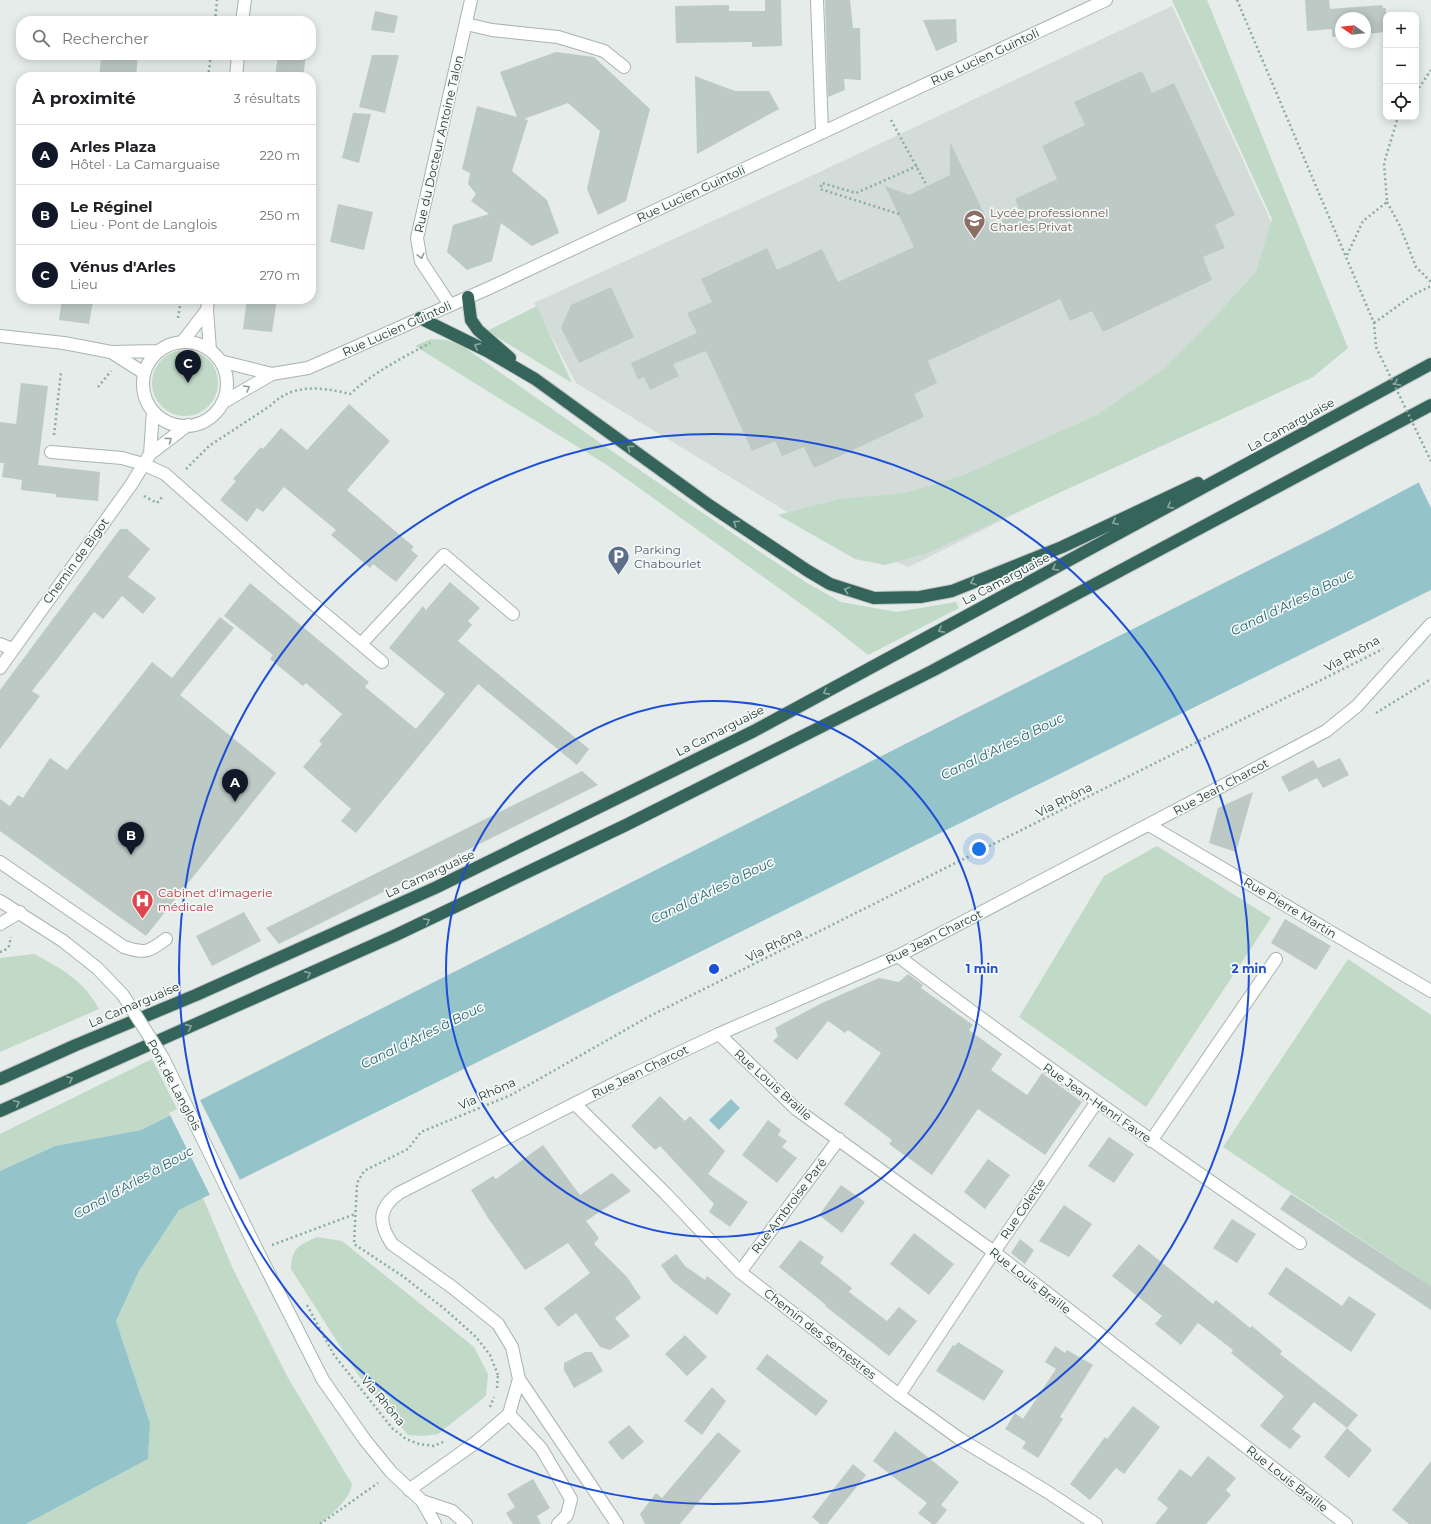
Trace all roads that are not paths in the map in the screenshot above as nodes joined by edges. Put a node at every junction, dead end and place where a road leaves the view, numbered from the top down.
1 (245, 0) edge
2 (471, 0) edge
3 (817, 0) edge
4 (1106, 0) edge
5 (243, 16) edge
6 (466, 24) junction
7 (238, 60) edge
8 (624, 67) dead end
9 (236, 72) edge
10 (822, 132) junction
11 (468, 297) junction
12 (208, 305) edge
13 (450, 305) junction
14 (420, 318) junction
15 (0, 336) edge
16 (183, 342) junction
17 (210, 350) junction
18 (158, 351) junction
19 (111, 352) junction
20 (220, 361) junction
21 (1431, 364) edge
22 (144, 373) junction
23 (272, 374) junction
24 (535, 379) junction
25 (222, 403) junction
26 (1431, 405) edge
27 (152, 411) junction
28 (1327, 421) junction
29 (188, 425) junction
30 (52, 452) road end
31 (147, 459) junction
32 (513, 614) dead end
33 (1431, 624) edge
34 (0, 644) edge
35 (361, 644) junction
36 (12, 649) junction
37 (382, 662) dead end
38 (0, 668) edge
39 (1149, 825) junction
40 (0, 862) edge
41 (0, 901) edge
42 (20, 912) junction
43 (0, 924) edge
44 (166, 939) dead end
45 (898, 956) junction
46 (1276, 959) dead end
47 (1431, 991) edge
48 (718, 1034) junction
49 (0, 1079) edge
50 (1096, 1103) junction
51 (575, 1104) junction
52 (0, 1111) edge
53 (839, 1140) junction
54 (1151, 1141) junction
55 (1300, 1243) dead end
56 (994, 1252) junction
57 (740, 1272) junction
58 (519, 1379) junction
59 (899, 1395) junction
60 (509, 1414) junction
61 (409, 1490) junction
62 (422, 1501) junction
63 (435, 1524) edge
64 (466, 1524) edge
65 (558, 1524) edge
66 (616, 1524) edge
67 (1096, 1524) edge
68 (1346, 1524) edge

1 - 5 street
2 - 6 street, Rue du Docteur Antoine Talon
3 - 10 street
4 - 10 street, Rue Lucien Guintoli
6 - 8 street
6 -> 13 street, Rue du Docteur Antoine Talon
7 - 9 street
10 - 11 street, Rue Lucien Guintoli
11 - 13 street, Rue Lucien Guintoli
11 - 24 highway
12 - 16 street
12 - 17 street
13 - 14 street, Rue Lucien Guintoli
14 - 23 street, Rue Lucien Guintoli
24 -> 14 highway
15 - 19 street
16 - 17 street
16 - 18 street
17 - 20 street
18 - 19 street
18 - 22 street
19 - 22 street
20 - 23 street, Rue Lucien Guintoli
20 - 25 street
21 -> 28 highway, La Camarguaise
22 - 27 street
25 -> 23 street, Rue Lucien Guintoli
28 -> 24 highway
25 - 29 street
52 -> 26 highway
27 - 29 street
27 - 31 street
28 -> 49 highway, La Camarguaise
31 -> 29 street, Chemin de Bigot
30 - 31 street
31 - 35 street
31 - 36 street, Chemin de Bigot
32 - 35 street
33 - 39 street, Rue Jean Charcot
34 - 36 street
35 - 37 street
36 - 38 street, Chemin de Bigot
39 - 45 street, Rue Jean Charcot
39 - 47 street, Rue Pierre Martin
40 - 44 street
41 - 42 street, Pont de Langlois
42 - 43 street
42 - 61 street, Pont de Langlois, bridge
45 - 48 street, Rue Jean Charcot
45 - 50 street, Rue Jean-Henri Favre
46 - 54 street
48 - 51 street, Rue Jean Charcot
48 - 53 street, Rue Louis Braille
50 - 54 street, Rue Jean-Henri Favre
50 - 56 street, Rue Colette
51 - 57 street, Chemin des Semestres
51 - 58 street, Rue Jean Charcot
53 - 56 street, Rue Louis Braille
53 - 57 street, Rue Ambroise Paré
54 - 55 street, Rue Jean-Henri Favre
56 - 59 street, Rue Colette
56 - 68 street, Rue Louis Braille
57 - 59 street, Chemin des Semestres
58 - 60 street
58 - 66 street
59 - 67 street, Chemin des Semestres
60 - 61 street
60 - 65 street
61 - 62 street, Pont de Langlois
62 - 63 street
62 - 64 street

